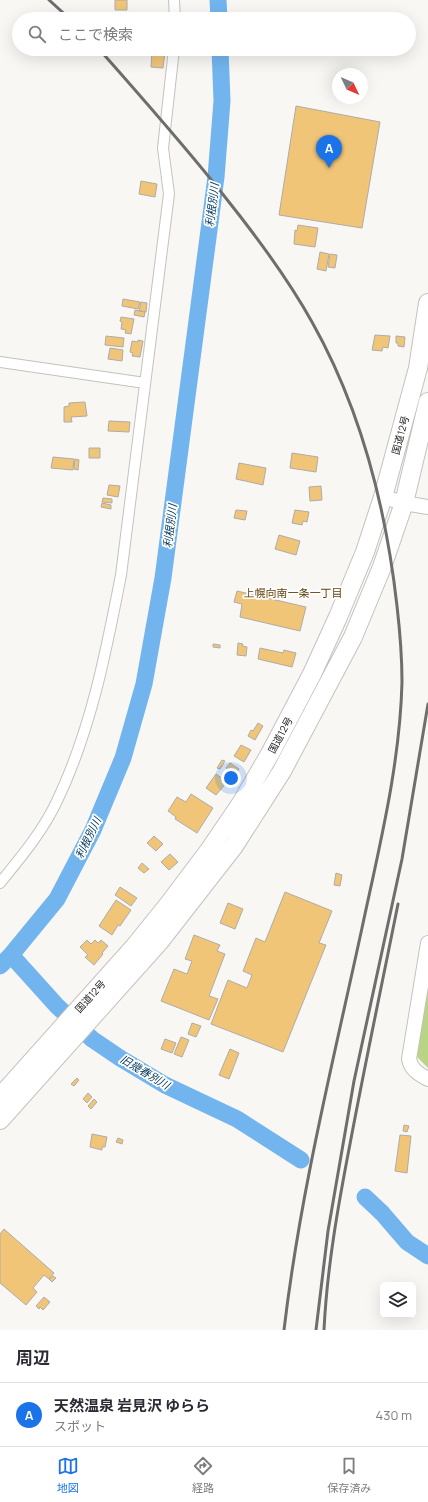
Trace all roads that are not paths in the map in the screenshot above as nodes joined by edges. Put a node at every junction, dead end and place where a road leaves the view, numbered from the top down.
1 (174, 0) edge
2 (175, 12) edge
3 (173, 56) edge
4 (428, 303) edge
5 (0, 362) edge
6 (145, 384) junction
7 (428, 402) edge
8 (383, 497) junction
9 (404, 503) junction
10 (428, 507) edge
11 (0, 883) edge
12 (428, 943) edge
13 (86, 1013) junction
14 (60, 1042) junction
15 (428, 1079) edge
16 (0, 1097) edge
17 (0, 1120) edge

1 - 2 street
3 - 6 street
4 - 8 highway, 国道12号
5 - 6 street
6 - 11 street
7 - 9 highway, 国道12号
8 - 9 street
8 - 13 highway, 国道12号
9 - 10 street
9 - 13 highway, 国道12号
12 - 15 street
13 - 14 highway, 国道12号
14 - 16 highway, 国道12号
14 - 17 highway, 国道12号

